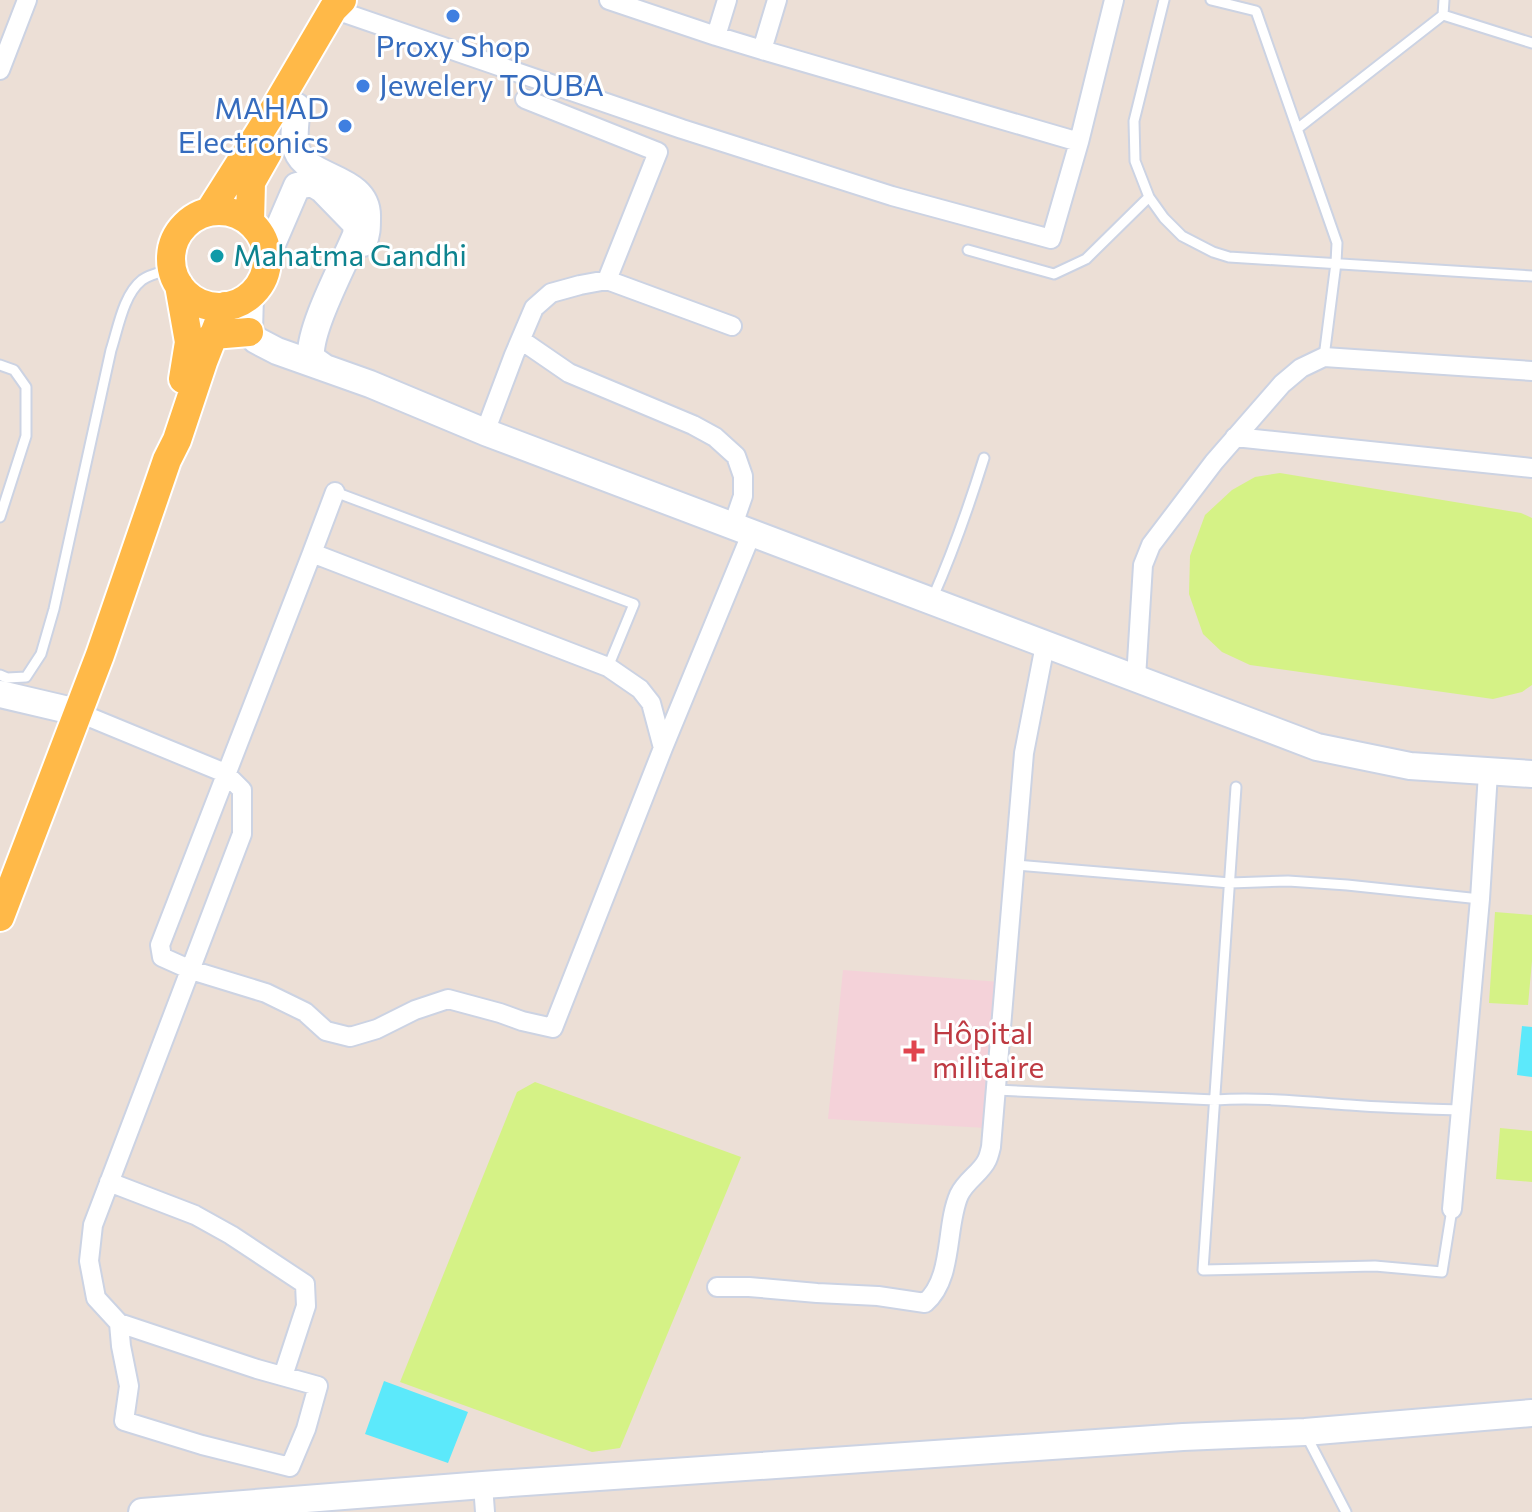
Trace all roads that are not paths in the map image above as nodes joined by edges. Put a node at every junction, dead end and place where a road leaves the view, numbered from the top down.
1 (27, 0) edge
2 (609, 0) edge
3 (727, 0) edge
4 (777, 0) edge
5 (1114, 0) edge
6 (1164, 0) edge
7 (1211, 0) edge
8 (1444, 0) edge
9 (343, 6) edge
10 (1443, 15) junction
11 (716, 36) junction
12 (1532, 43) edge
13 (762, 50) junction
14 (0, 70) edge
15 (525, 99) dead end
16 (297, 107) junction
17 (1297, 129) junction
18 (1079, 142) junction
19 (1149, 197) junction
20 (209, 212) junction
21 (250, 222) junction
22 (968, 250) dead end
23 (266, 258) junction
24 (1336, 263) junction
25 (1532, 276) edge
26 (175, 277) junction
27 (607, 280) junction
28 (237, 300) junction
29 (732, 326) dead end
30 (249, 332) junction
31 (213, 335) junction
32 (521, 340) junction
33 (1324, 357) junction
34 (0, 365) edge
35 (325, 368) junction
36 (1532, 371) edge
37 (485, 432) junction
38 (1235, 437) junction
39 (984, 458) dead end
40 (167, 460) junction
41 (1532, 468) edge
42 (335, 492) joint
43 (0, 517) edge
44 (742, 528) junction
45 (312, 553) junction
46 (931, 600) junction
47 (1045, 645) junction
48 (608, 667) junction
49 (0, 675) edge
50 (1136, 678) junction
51 (0, 694) edge
52 (77, 712) junction
53 (663, 748) junction
54 (225, 773) junction
55 (1488, 773) junction
56 (1532, 774) edge
57 (1236, 787) dead end
58 (1015, 865) junction
59 (1230, 883) junction
60 (1480, 899) junction
61 (0, 917) edge
62 (191, 970) junction
63 (996, 1090) junction
64 (1215, 1100) junction
65 (1461, 1110) junction
66 (109, 1182) junction
67 (1452, 1209) joint
68 (717, 1287) dead end
69 (119, 1323) junction
70 (283, 1376) junction
71 (1532, 1413) edge
72 (1305, 1432) junction
73 (483, 1485) junction
74 (142, 1512) edge
75 (485, 1512) edge
76 (1346, 1512) edge

1 - 14 street
2 - 11 street
3 - 11 street
4 - 13 street
5 - 18 street
6 - 19 lane
7 - 17 lane
8 - 10 lane
9 - 16 main road
9 - 18 street
9 - 20 main road
10 - 12 lane
10 - 17 lane
11 - 13 street
13 - 18 street
15 - 27 street
16 - 21 main road
16 - 35 street
17 - 24 lane
19 - 22 lane
19 - 24 lane
20 - 21 main road
20 - 26 main road
21 - 23 main road
23 - 28 main road
23 - 35 street
24 - 25 lane
24 - 33 lane
26 - 28 main road
26 - 40 main road
26 - 49 lane
27 - 29 street
27 - 32 street
28 - 30 street
28 - 31 main road
30 - 31 main road
30 - 35 street
31 - 40 main road
32 - 37 street
32 - 44 street
33 - 36 street
33 - 38 street
34 - 43 lane
35 - 37 street
37 - 44 street
38 - 41 street
38 - 50 street
39 - 46 lane
40 - 52 main road
42 - 45 street
42 - 48 lane
44 - 46 street
44 - 53 street
45 - 48 street
45 - 54 street
46 - 47 street
47 - 50 street
47 - 58 street
48 - 53 street
50 - 55 street
51 - 52 street
52 - 54 street
52 - 61 main road
53 - 62 street
54 - 62 street
54 - 62 street
55 - 56 street
55 - 60 street
57 - 59 lane
58 - 59 lane
58 - 63 street
59 - 60 lane
59 - 64 lane
60 - 65 street
62 - 66 street
63 - 64 lane
63 - 68 street
64 - 65 lane
64 - 67 lane
65 - 67 street
66 - 69 street
66 - 70 street
69 - 70 street
69 - 70 street
71 - 72 street
72 - 73 street
72 - 76 lane
73 - 74 street
73 - 75 street

